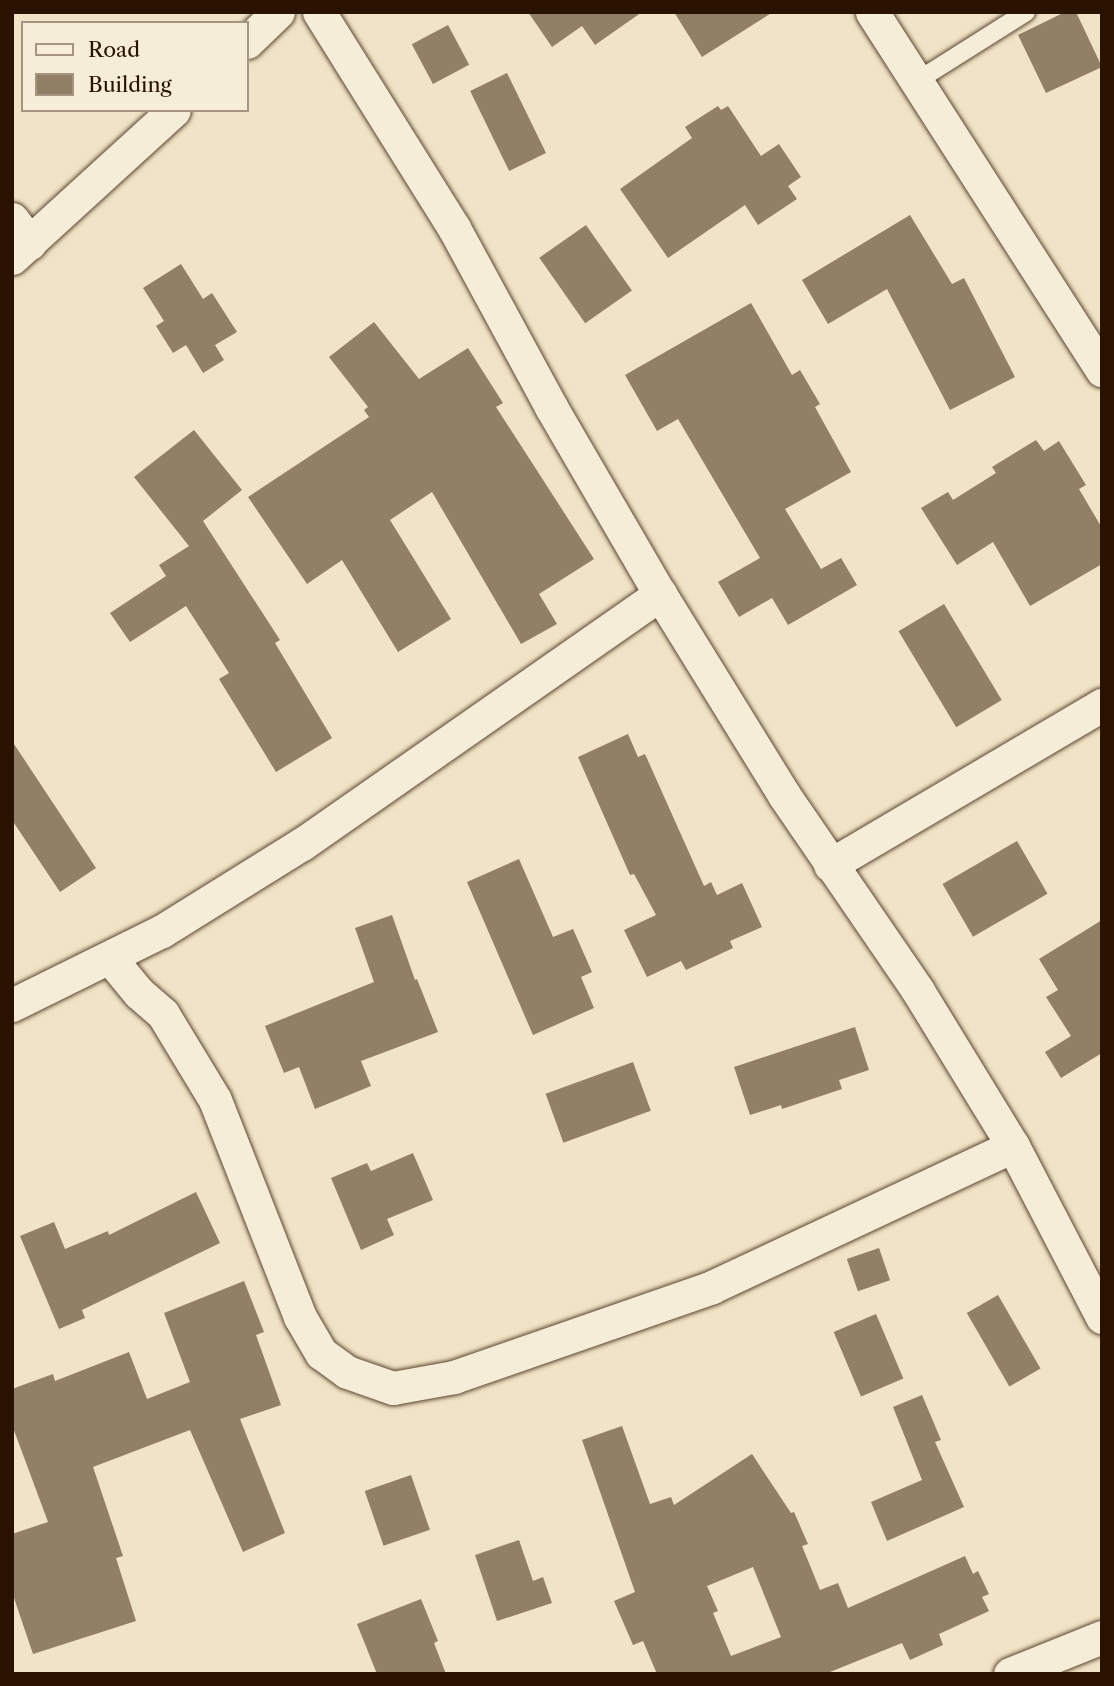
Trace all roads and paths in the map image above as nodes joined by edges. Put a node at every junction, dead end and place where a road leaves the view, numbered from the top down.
1 (278, 12) edge
2 (319, 12) edge
3 (872, 12) edge
4 (1026, 12) edge
5 (248, 41) edge
6 (917, 81) junction
7 (172, 112) edge
8 (18, 240) edge
9 (1102, 370) edge
10 (660, 594) junction
11 (1102, 705) edge
12 (830, 865) junction
13 (110, 958) junction
14 (12, 1006) edge
15 (1013, 1146) junction
16 (1102, 1317) edge
17 (1102, 1637) edge
18 (1010, 1674) edge

1 - 5 street
2 - 10 street
3 - 6 street
4 - 6 lane
6 - 9 street
7 - 8 street
10 - 12 street
10 - 13 street
11 - 12 street
12 - 15 street
13 - 14 street
13 - 15 street
15 - 16 street
17 - 18 street

